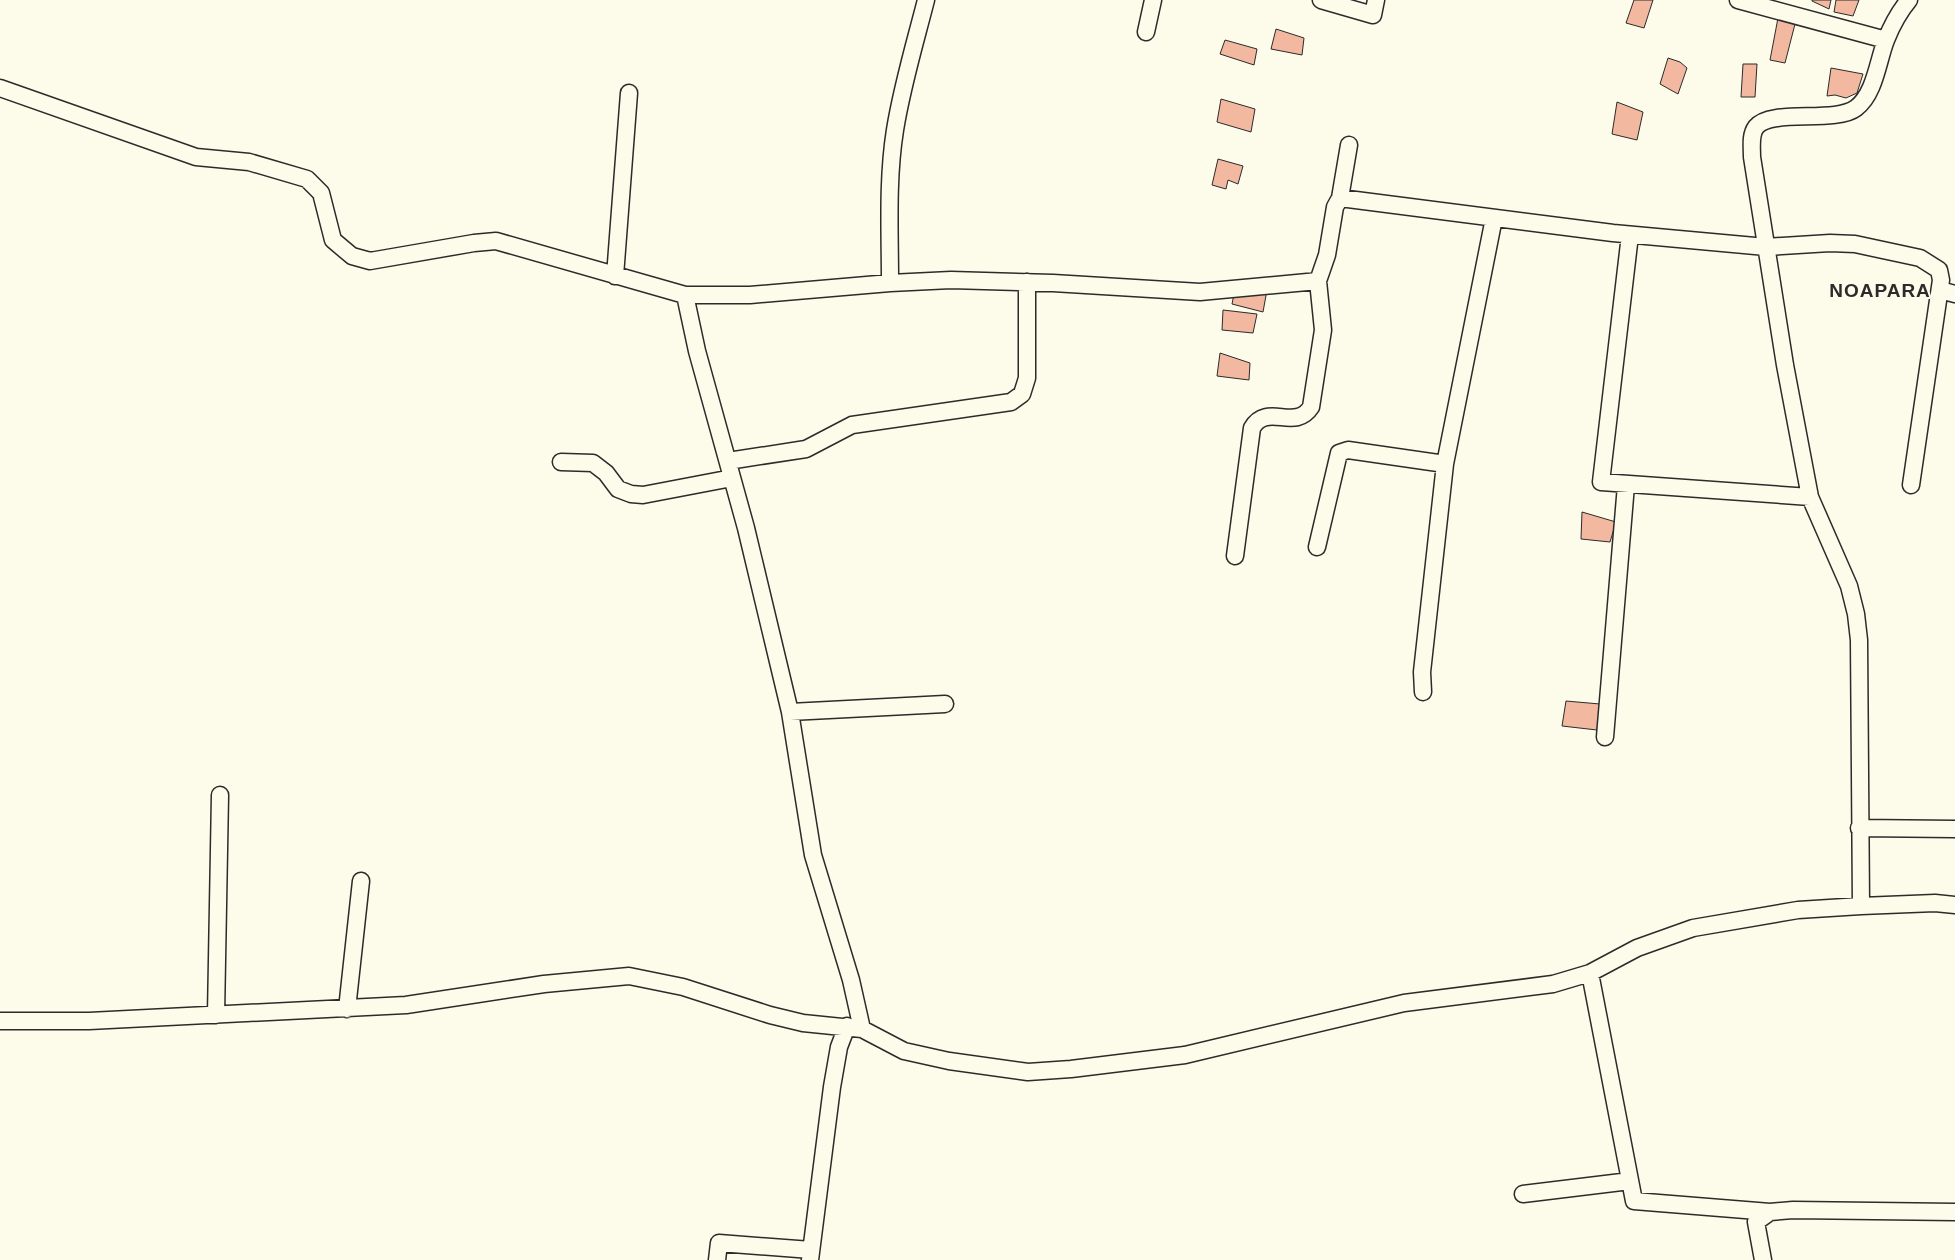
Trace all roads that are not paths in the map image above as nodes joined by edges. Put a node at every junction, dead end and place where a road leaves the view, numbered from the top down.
1 (926, 0) edge
2 (1153, 0) edge
3 (1321, 0) edge
4 (1376, 0) edge
5 (1738, 0) edge
6 (1909, 0) edge
7 (1146, 32) dead end
8 (1886, 40) junction
9 (0, 88) edge
10 (629, 93) dead end
11 (1350, 145) dead end
12 (1340, 198) junction
13 (1494, 218) junction
14 (1630, 235) junction
15 (1766, 247) junction
16 (615, 276) junction
17 (1318, 281) junction
18 (1027, 282) junction
19 (890, 283) junction
20 (1947, 292) edge
21 (685, 295) junction
22 (728, 461) junction
23 (561, 462) dead end
24 (1445, 464) junction
25 (732, 478) junction
26 (1626, 485) junction
27 (1911, 485) dead end
28 (1810, 497) junction
29 (1317, 547) dead end
30 (1235, 556) dead end
31 (1423, 692) dead end
32 (944, 704) dead end
33 (790, 712) junction
34 (1605, 737) dead end
35 (220, 795) dead end
36 (1859, 828) junction
37 (1955, 829) edge
38 (361, 881) dead end
39 (1955, 905) edge
40 (1861, 906) junction
41 (1590, 973) junction
42 (347, 1009) junction
43 (216, 1014) junction
44 (0, 1021) edge
45 (854, 1027) junction
46 (1630, 1181) junction
47 (1523, 1194) dead end
48 (1770, 1212) junction
49 (1955, 1212) edge
50 (811, 1255) edge
51 (717, 1260) edge
52 (1764, 1260) edge

1 - 19 street
2 - 7 street
3 - 4 street
5 - 8 street
6 - 8 street
8 - 15 street
9 - 16 street
10 - 16 street
11 - 12 street
12 - 13 street
12 - 17 street
13 - 14 street
13 - 24 street
14 - 15 street
14 - 26 street
15 - 20 street
15 - 28 street
16 - 21 street
17 - 18 street
17 - 30 street
18 - 19 street
18 - 22 street
19 - 21 street
20 - 27 street
21 - 22 street
22 - 25 street
23 - 25 street
24 - 29 street
24 - 31 street
25 - 33 street
26 - 28 street
26 - 34 street
28 - 36 street
32 - 33 street
33 - 45 street
35 - 43 street
36 - 37 street
36 - 40 street
38 - 42 street
39 - 40 street
40 - 41 street
41 - 45 street
41 - 46 street
42 - 43 street
42 - 45 street
43 - 44 street
45 - 50 street
46 - 47 street
46 - 48 street
48 - 49 street
48 - 52 street
50 - 51 street

